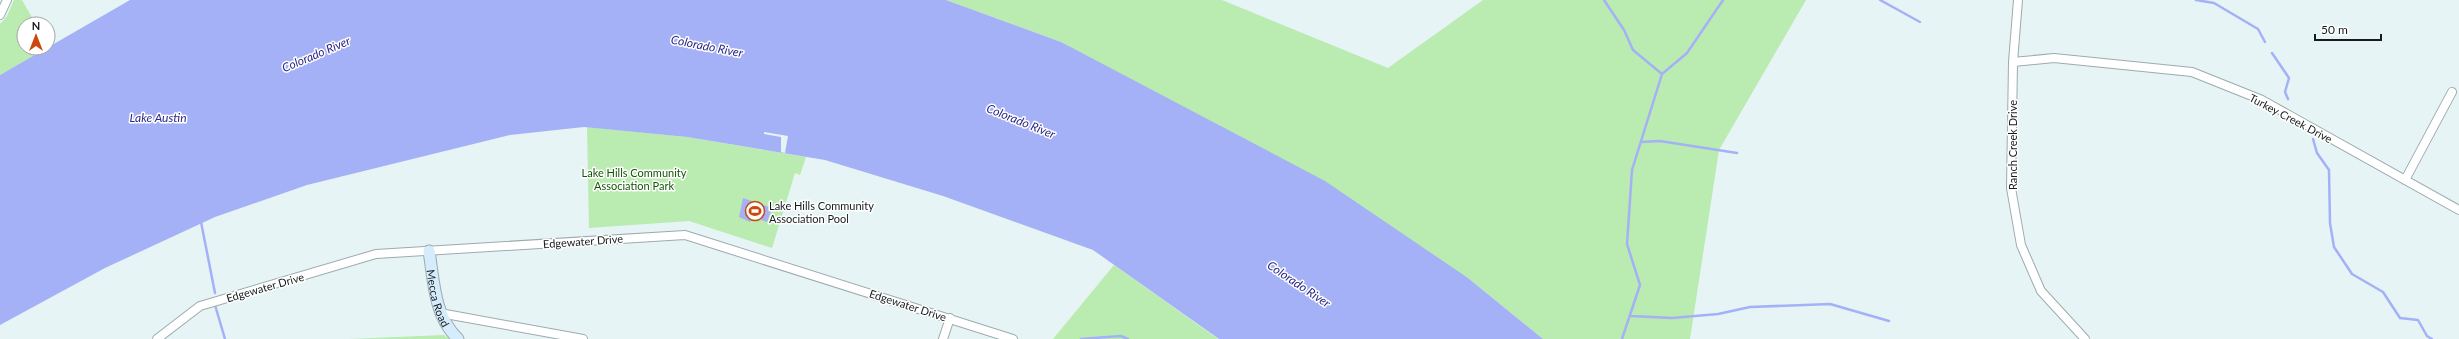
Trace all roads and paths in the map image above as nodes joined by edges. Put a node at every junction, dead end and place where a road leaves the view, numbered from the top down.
1 (7, 0) edge
2 (2018, 0) edge
3 (0, 16) edge
4 (2014, 62) junction
5 (2452, 92) dead end
6 (2405, 180) junction
7 (2459, 210) edge
8 (429, 251) junction
9 (440, 313) junction
10 (950, 318) junction
11 (157, 339) edge
12 (458, 339) edge
13 (583, 339) edge
14 (943, 339) edge
15 (1013, 339) edge
16 (2085, 339) edge

1 - 3 street
2 - 4 street, Ranch Creek Drive
4 - 6 street, Turkey Creek Drive
4 - 16 street, Ranch Creek Drive
5 - 6 street
6 - 7 street, Turkey Creek Drive
8 - 9 street, Mecca Road
8 - 10 street, Edgewater Drive
8 - 11 street, Edgewater Drive
9 - 12 street, Mecca Road
9 - 13 street
10 - 14 street
10 - 15 street, Edgewater Drive

